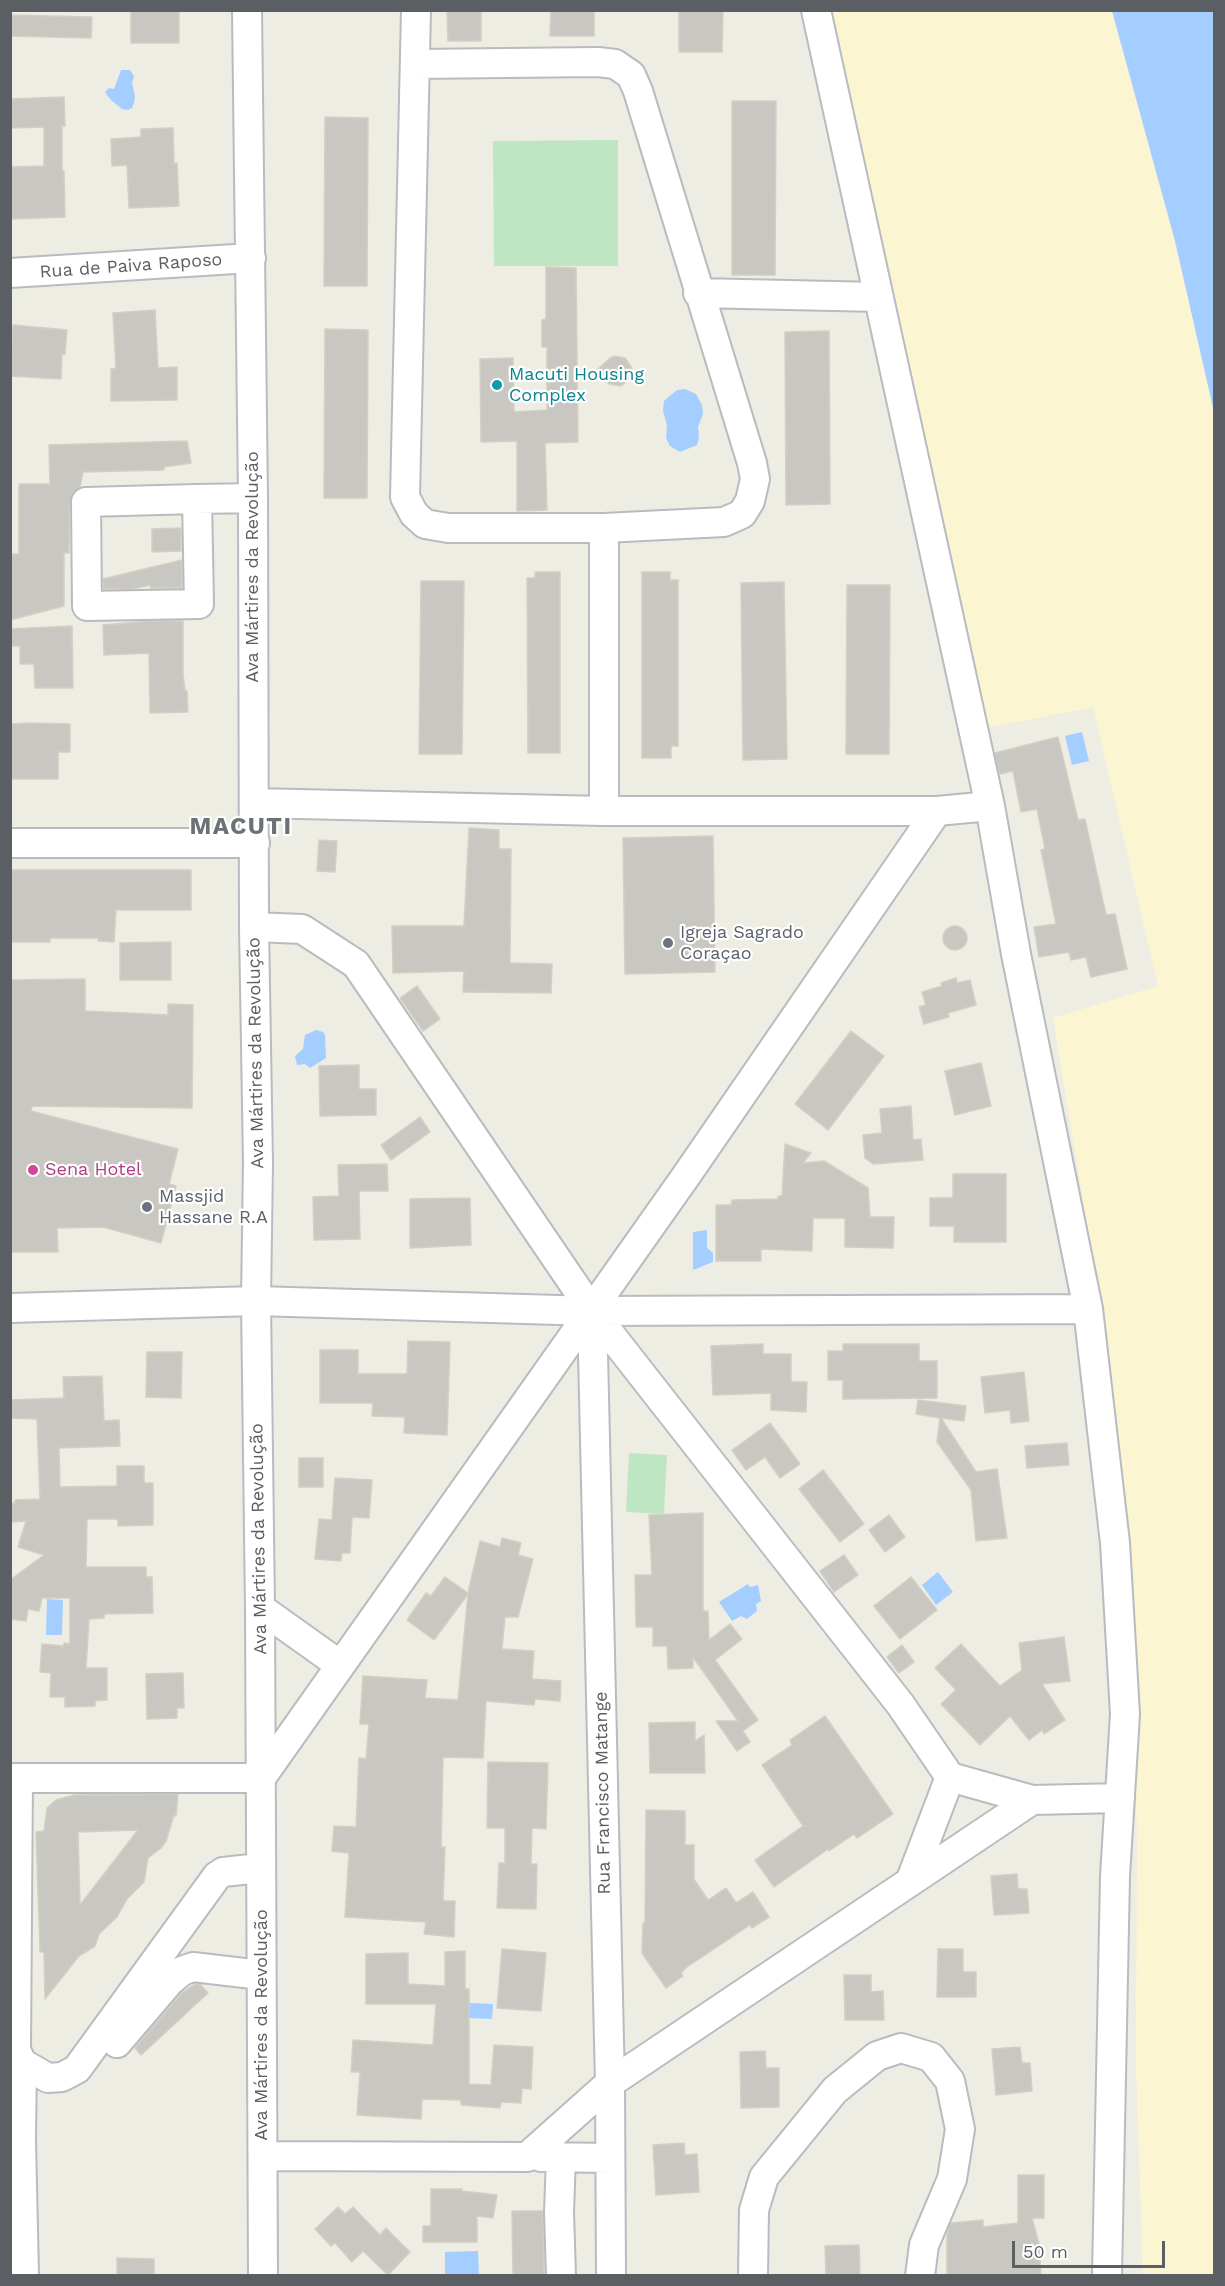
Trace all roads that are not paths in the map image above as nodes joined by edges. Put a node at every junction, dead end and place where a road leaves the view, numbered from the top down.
1 (247, 10) edge
2 (416, 10) edge
3 (816, 10) edge
4 (415, 64) junction
5 (251, 258) junction
6 (10, 273) edge
7 (698, 293) junction
8 (878, 297) junction
9 (253, 498) junction
10 (197, 499) junction
11 (604, 528) junction
12 (254, 803) junction
13 (990, 806) junction
14 (604, 811) junction
15 (937, 811) junction
16 (10, 843) edge
17 (255, 843) junction
18 (254, 927) junction
19 (256, 1301) junction
20 (10, 1308) edge
21 (1088, 1309) junction
22 (592, 1311) junction
23 (260, 1608) junction
24 (340, 1665) junction
25 (950, 1777) junction
26 (14, 1778) edge
27 (261, 1778) junction
28 (1120, 1798) junction
29 (1032, 1800) junction
30 (260, 1868) junction
31 (910, 1882) junction
32 (261, 1975) junction
33 (89, 2053) junction
34 (22, 2063) junction
35 (610, 2084) junction
36 (16, 2141) edge
37 (263, 2156) junction
38 (527, 2157) junction
39 (561, 2157) junction
40 (610, 2158) junction
41 (24, 2276) edge
42 (263, 2276) edge
43 (561, 2276) edge
44 (611, 2276) edge
45 (753, 2276) edge
46 (920, 2276) edge
47 (1107, 2276) edge

1 - 5 street, Ava Mártires da Revolução
2 - 4 street
3 - 8 street
4 - 7 street
4 - 11 street
5 - 6 street, Rua de Paiva Raposo
5 - 9 street, Ava Mártires da Revolução
7 - 8 street
7 - 11 street
8 - 13 street
9 - 10 street
9 - 12 street, Ava Mártires da Revolução
10 - 10 street
11 - 14 street
12 - 14 street
12 - 17 street, Ava Mártires da Revolução
13 - 15 street
13 - 21 street
14 - 15 street
15 - 22 street
16 - 17 street
17 - 18 street, Ava Mártires da Revolução
18 - 19 street, Ava Mártires da Revolução
18 - 22 street
19 - 20 street
19 - 22 street
19 - 23 street, Ava Mártires da Revolução
21 - 22 street
21 - 28 street
22 - 24 street
22 - 25 street
22 - 35 street, Rua Francisco Matange
23 - 24 street
23 - 27 street, Ava Mártires da Revolução
24 - 27 street
25 - 29 street
25 - 31 street
26 - 27 street
26 - 34 street
27 - 30 street, Ava Mártires da Revolução
28 - 29 street
28 - 47 street
29 - 31 street
30 - 32 street, Ava Mártires da Revolução
30 - 33 street
31 - 35 street
32 - 33 street
32 - 37 street, Ava Mártires da Revolução
33 - 34 street
34 - 36 street
35 - 38 street
35 - 40 street, Rua Francisco Matange
36 - 41 street
37 - 38 street
37 - 42 street, Ava Mártires da Revolução
38 - 39 street
39 - 40 street
39 - 43 street
40 - 44 street, Rua Francisco Matange
45 - 46 street

